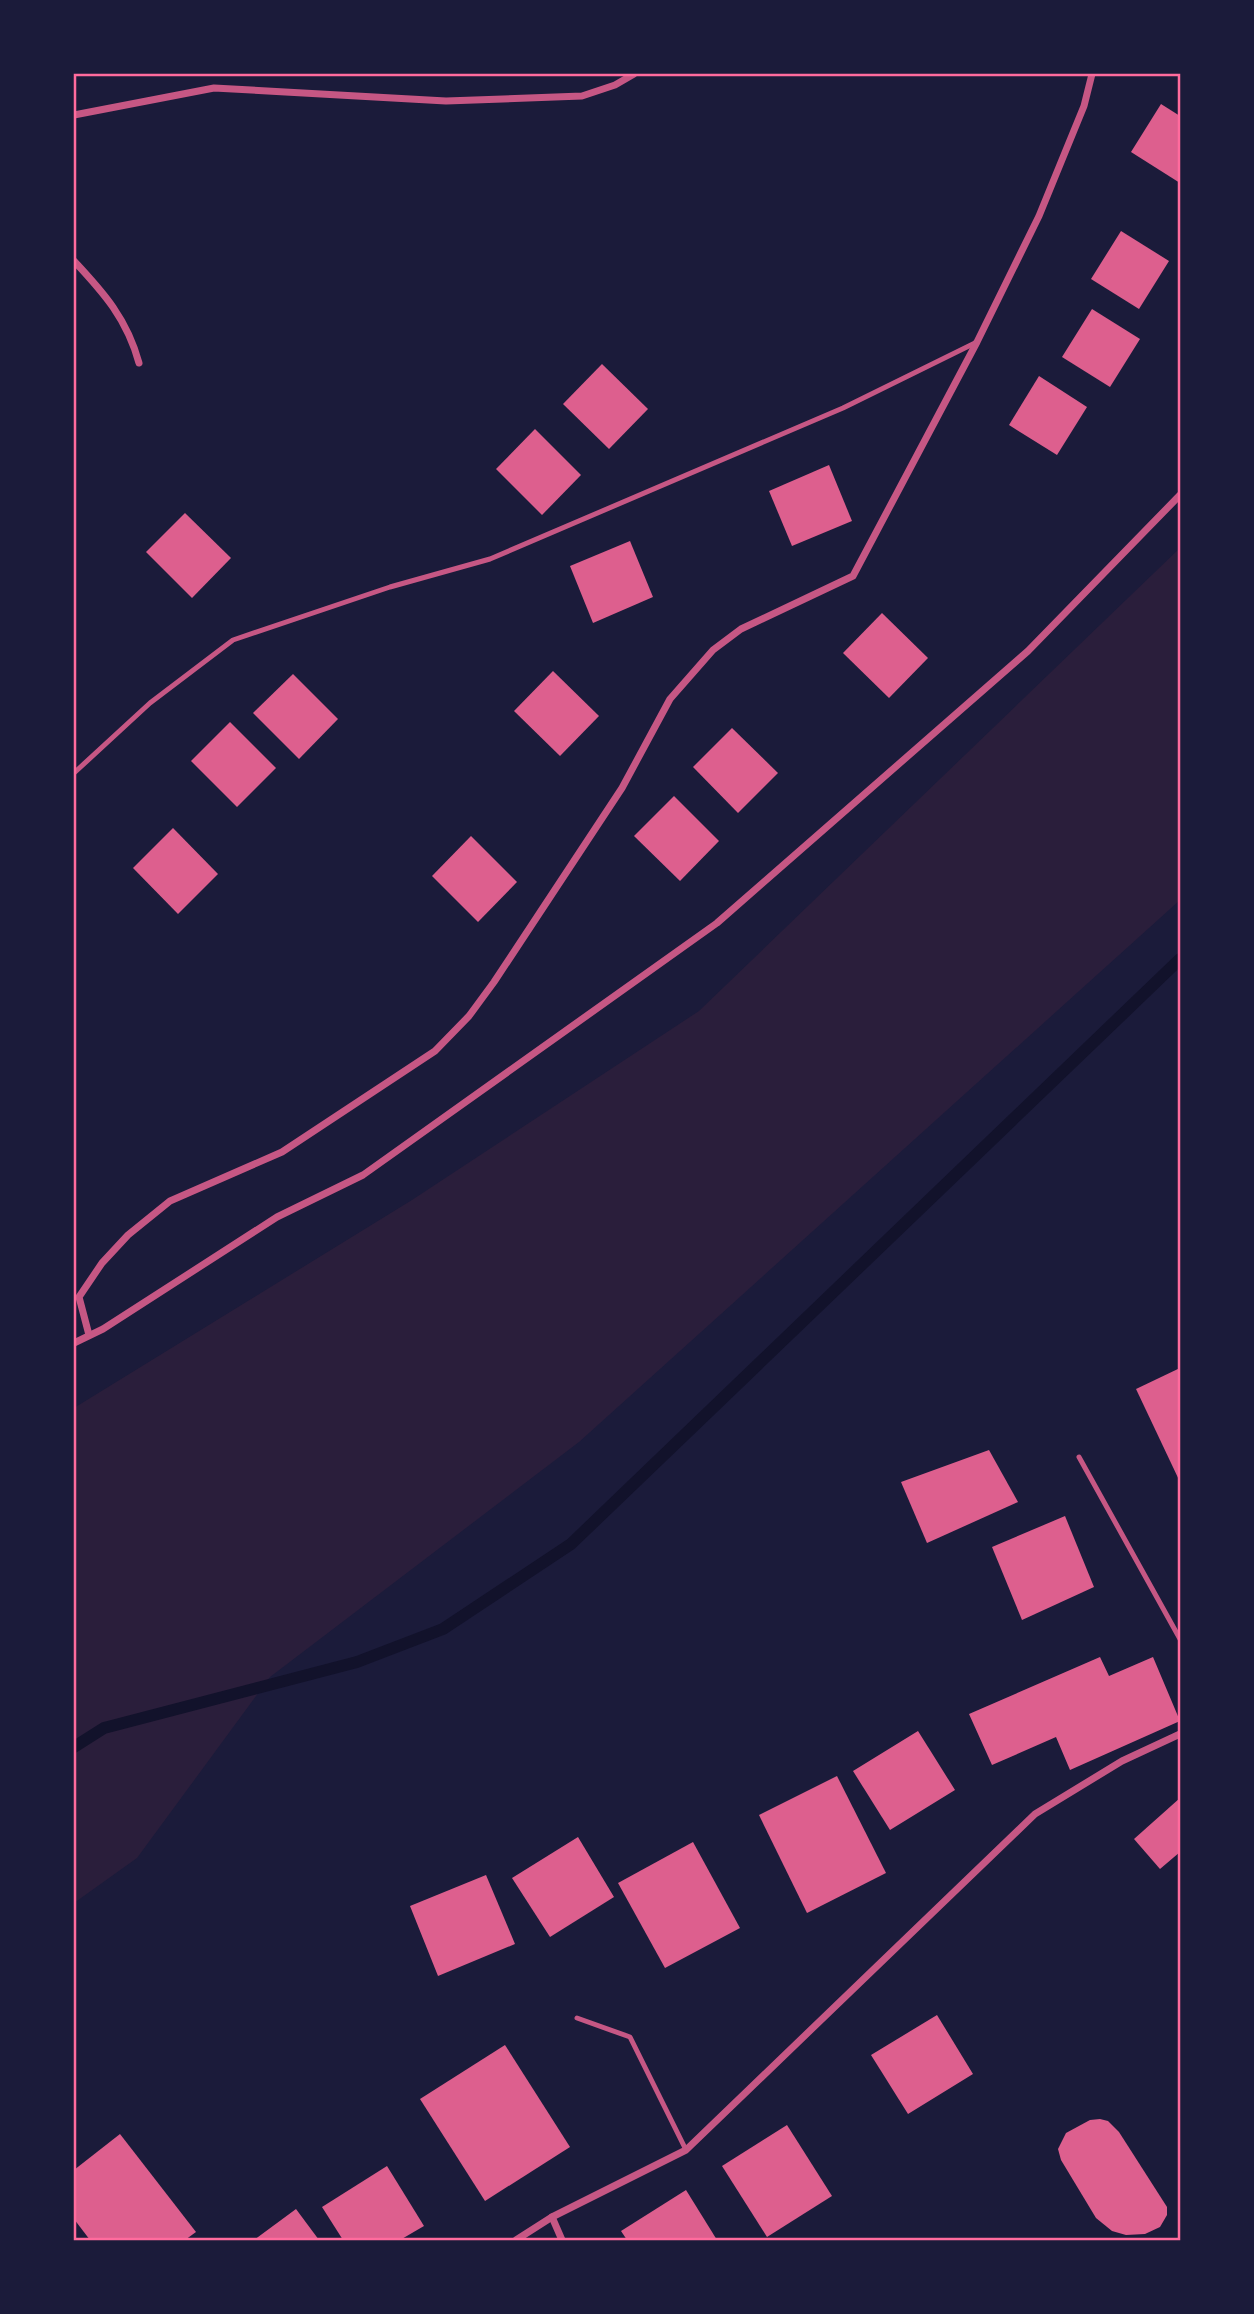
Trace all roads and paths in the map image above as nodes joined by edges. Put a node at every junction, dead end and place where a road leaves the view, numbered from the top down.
1 (634, 74) edge
2 (1092, 74) edge
3 (74, 115) edge
4 (74, 261) edge
5 (977, 342) junction
6 (139, 363) dead end
7 (1181, 495) edge
8 (74, 773) edge
9 (89, 1335) junction
10 (74, 1343) edge
11 (1079, 1457) dead end
12 (1181, 1639) edge
13 (1181, 1734) edge
14 (577, 2018) dead end
15 (687, 2150) junction
16 (552, 2217) junction
17 (516, 2241) edge
18 (562, 2241) edge

1 - 3 street
2 - 5 street
4 - 6 street
5 - 8 lane
5 - 9 street
7 - 9 street
9 - 10 street
11 - 12 lane
13 - 15 street
14 - 15 lane
15 - 16 street
16 - 17 street
16 - 18 street

